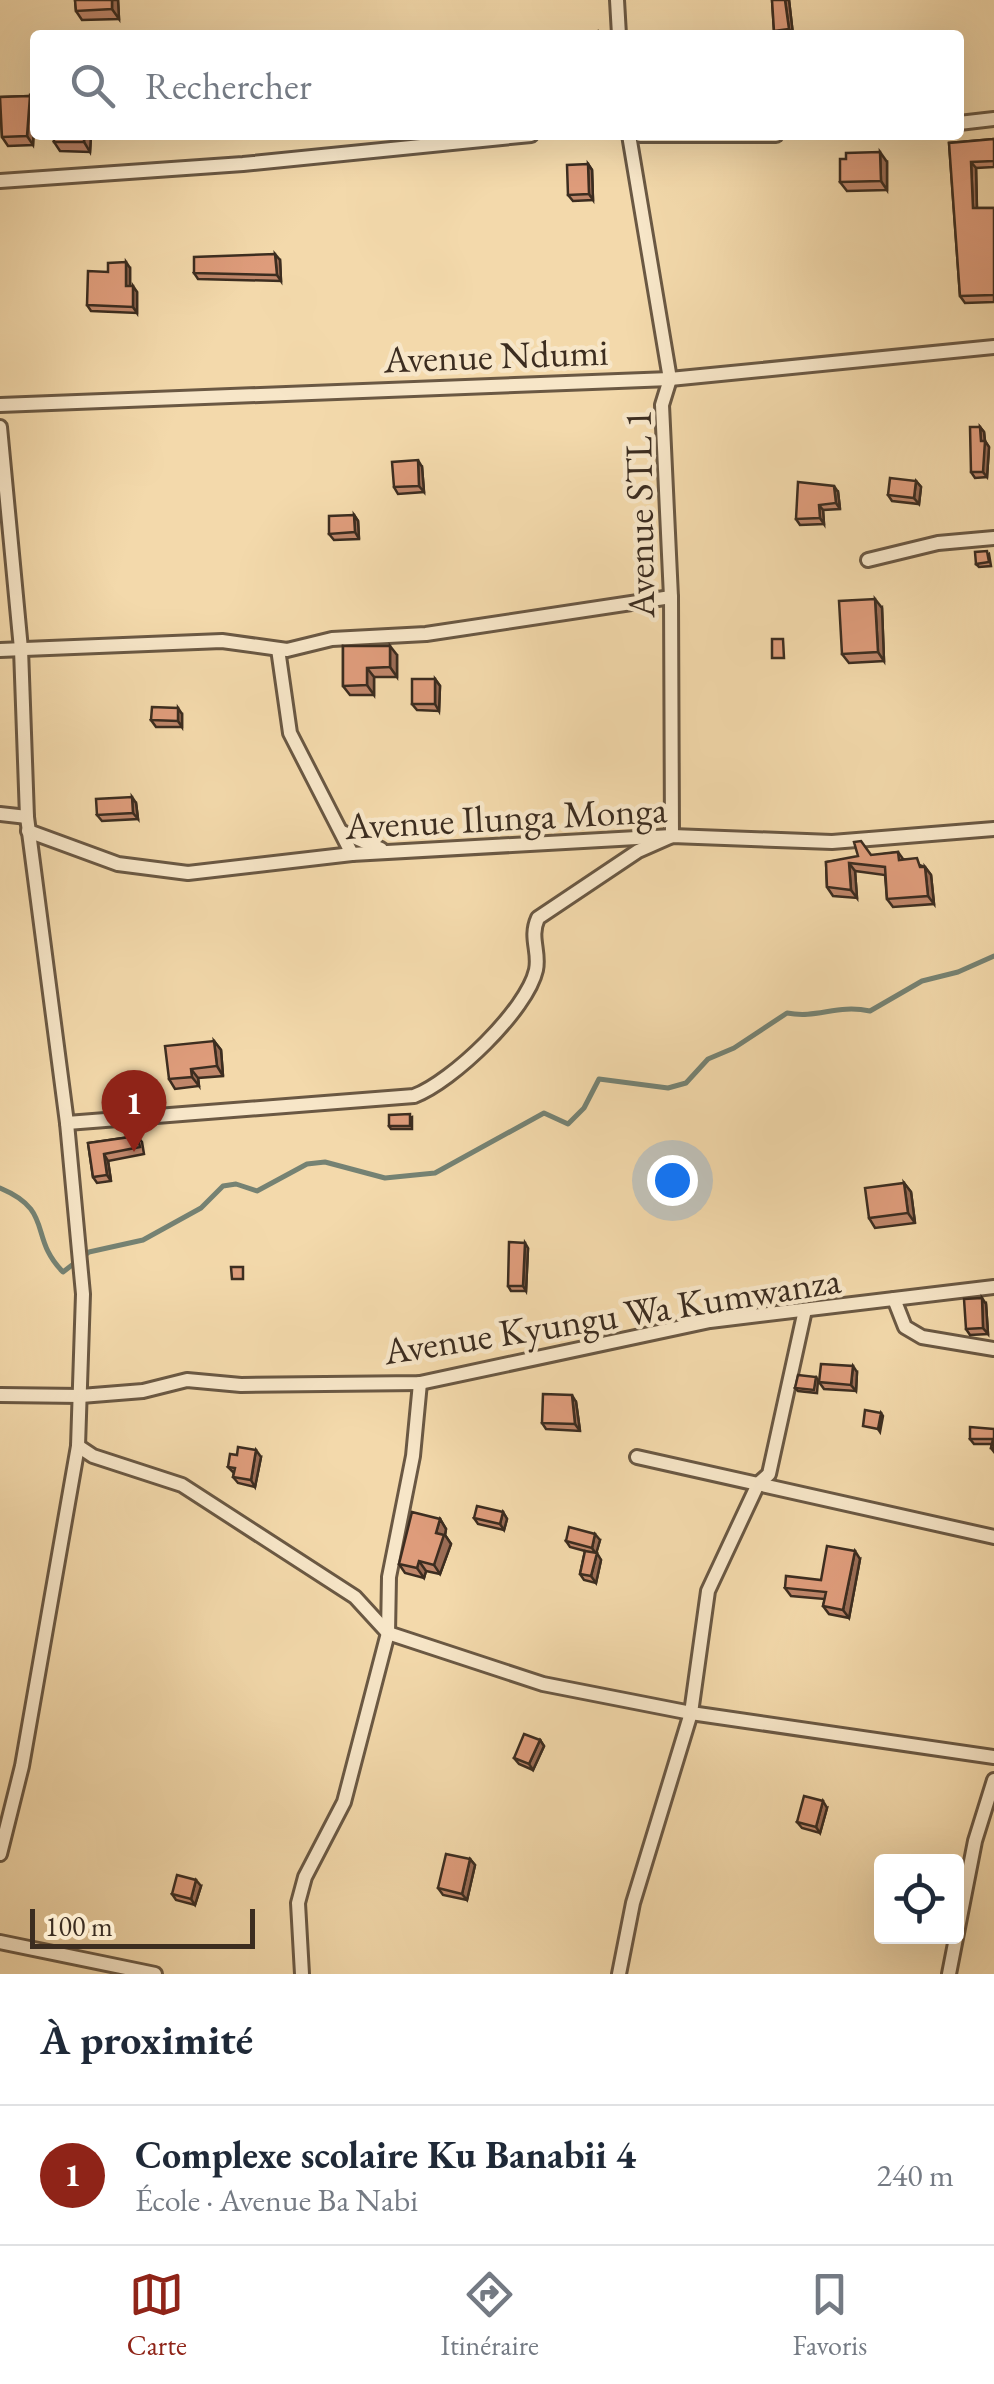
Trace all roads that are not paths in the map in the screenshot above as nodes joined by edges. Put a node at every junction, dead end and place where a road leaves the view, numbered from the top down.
1 (617, 0) edge
2 (620, 30) edge
3 (994, 119) edge
4 (964, 122) edge
5 (481, 140) edge
6 (630, 140) edge
7 (0, 181) edge
8 (994, 347) edge
9 (670, 379) junction
10 (0, 405) edge
11 (0, 427) edge
12 (994, 538) edge
13 (868, 560) dead end
14 (671, 597) junction
15 (20, 649) junction
16 (278, 649) junction
17 (0, 650) edge
18 (0, 814) edge
19 (27, 824) junction
20 (994, 829) edge
21 (342, 832) junction
22 (672, 836) junction
23 (387, 852) junction
24 (352, 854) junction
25 (67, 1123) junction
26 (994, 1287) edge
27 (894, 1300) junction
28 (805, 1310) junction
29 (994, 1349) edge
30 (420, 1383) junction
31 (0, 1395) edge
32 (80, 1396) junction
33 (78, 1446) junction
34 (637, 1457) dead end
35 (758, 1484) junction
36 (994, 1537) edge
37 (388, 1633) junction
38 (692, 1712) junction
39 (994, 1758) edge
40 (994, 1780) edge
41 (0, 1854) edge
42 (0, 1942) edge
43 (154, 1974) edge
44 (302, 1974) edge
45 (619, 1974) edge
46 (949, 1974) edge

1 - 2 street
3 - 4 street
5 - 7 street
6 - 9 street, Avenue STL 1
8 - 9 street, Avenue Ndumi
9 - 10 street, Avenue Ndumi
9 - 14 street, Avenue STL 1
11 - 15 street
12 - 13 street
14 - 16 street
14 - 22 street, Avenue STL 1
15 - 16 street
15 - 17 street
15 - 19 street
16 - 21 street
18 - 19 street, Avenue Ilunga Monga
19 - 24 street, Avenue Ilunga Monga
19 - 25 street
20 - 22 street, Avenue Ilunga Monga
21 - 23 street
21 - 24 street
22 - 23 street, Avenue Ilunga Monga
22 - 25 street
23 - 24 street, Avenue Ilunga Monga
25 - 32 street
26 - 27 street, Avenue Kyungu Wa Kumwanza
27 - 28 street, Avenue Kyungu Wa Kumwanza
27 - 29 street
28 - 30 street, Avenue Kyungu Wa Kumwanza
28 - 35 street
30 - 32 street, Avenue Kyungu Wa Kumwanza
30 - 37 street
31 - 32 street, Avenue Kyungu Wa Kumwanza
32 - 33 street
33 - 37 street
33 - 41 street
34 - 35 street
35 - 36 street
35 - 38 street
37 - 38 street
37 - 44 street
38 - 39 street
38 - 45 street
40 - 46 street
42 - 43 street

